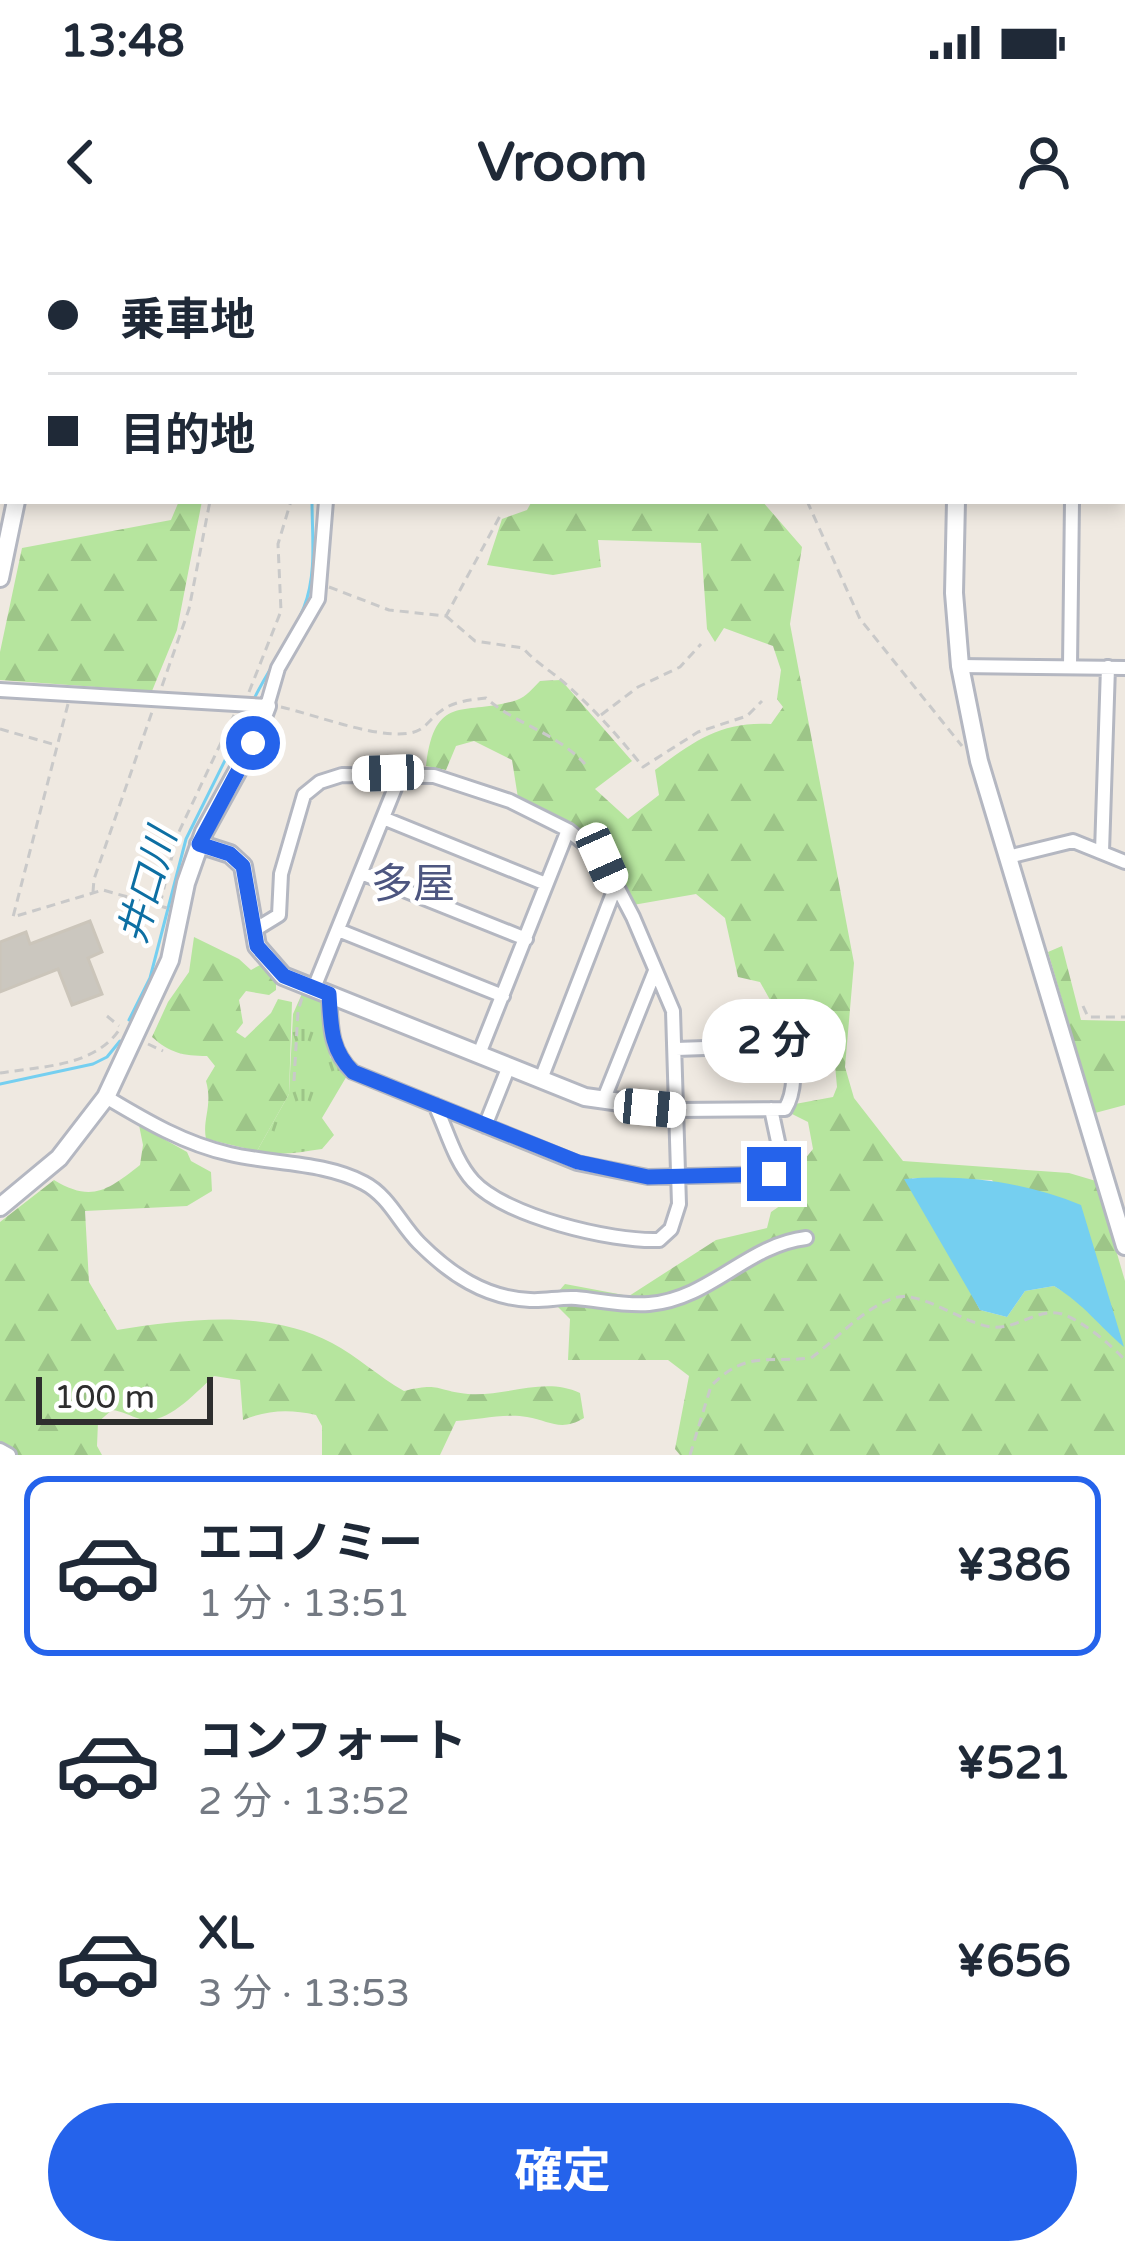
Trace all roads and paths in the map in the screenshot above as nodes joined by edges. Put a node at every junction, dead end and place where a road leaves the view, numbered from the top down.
1 (15, 504) edge
2 (290, 504) edge
3 (326, 504) edge
4 (808, 504) edge
5 (956, 504) edge
6 (1072, 504) edge
7 (500, 516) dead end
8 (0, 578) edge
9 (321, 585) junction
10 (446, 616) junction
11 (700, 644) dead end
12 (960, 666) junction
13 (1070, 666) junction
14 (1108, 667) junction
15 (1125, 668) edge
16 (0, 690) edge
17 (70, 694) junction
18 (762, 701) dead end
19 (241, 705) junction
20 (267, 706) junction
21 (599, 716) junction
22 (0, 729) edge
23 (58, 745) junction
24 (979, 761) junction
25 (585, 764) dead end
26 (401, 773) junction
27 (383, 818) junction
28 (568, 830) junction
29 (199, 844) junction
30 (1102, 852) junction
31 (1008, 857) junction
32 (1125, 862) edge
33 (361, 873) junction
34 (546, 884) junction
35 (615, 888) junction
36 (159, 906) junction
37 (180, 911) junction
38 (338, 930) junction
39 (253, 931) junction
40 (526, 939) junction
41 (655, 971) junction
42 (317, 989) junction
43 (502, 996) junction
44 (1084, 1006) dead end
45 (107, 1016) dead end
46 (1125, 1017) edge
47 (135, 1038) junction
48 (676, 1049) junction
49 (163, 1051) dead end
50 (479, 1054) junction
51 (509, 1066) junction
52 (0, 1072) edge
53 (541, 1079) junction
54 (294, 1081) dead end
55 (106, 1097) junction
56 (603, 1101) junction
57 (436, 1105) junction
58 (771, 1108) junction
59 (677, 1110) junction
60 (485, 1126) junction
61 (678, 1178) junction
62 (0, 1208) edge
63 (806, 1238) dead end
64 (1125, 1246) edge
65 (1125, 1360) edge
66 (0, 1450) edge
67 (9, 1455) edge
68 (690, 1455) edge

1 - 8 street
2 - 19 path
3 - 9 street
4 - 24 path
5 - 12 street
6 - 13 street
7 - 10 path
9 - 10 path
9 - 20 street
10 - 21 path
11 - 21 path
12 - 13 street
12 - 24 street
13 - 14 street
14 - 15 street
14 - 30 street
16 - 17 street
17 - 19 street
17 - 23 path
18 - 21 path
19 - 20 street
19 - 36 path
20 - 25 path
20 - 29 street
22 - 23 path
23 - 36 path
24 - 31 street
26 - 27 street
26 - 28 street
26 - 39 street
27 - 33 street
27 - 34 street
28 - 34 street
28 - 35 street
29 - 37 street
29 - 39 street
30 - 31 street
30 - 32 street
31 - 64 street
33 - 38 street
33 - 40 street
34 - 40 street
35 - 41 street
35 - 53 street
36 - 37 path
37 - 47 street
38 - 42 street
38 - 43 street
39 - 42 street
40 - 43 street
41 - 48 street
41 - 56 street
42 - 50 street
42 - 54 path
42 - 57 street
43 - 50 street
44 - 46 path
45 - 52 path
47 - 49 path
47 - 55 street
48 - 58 street
48 - 59 street
50 - 51 street
51 - 53 street
51 - 60 street
53 - 56 street
55 - 62 street
55 - 63 street
56 - 59 street
57 - 60 street
57 - 61 street
58 - 59 street
58 - 61 street
59 - 61 street
60 - 61 street
65 - 68 path
66 - 67 street

